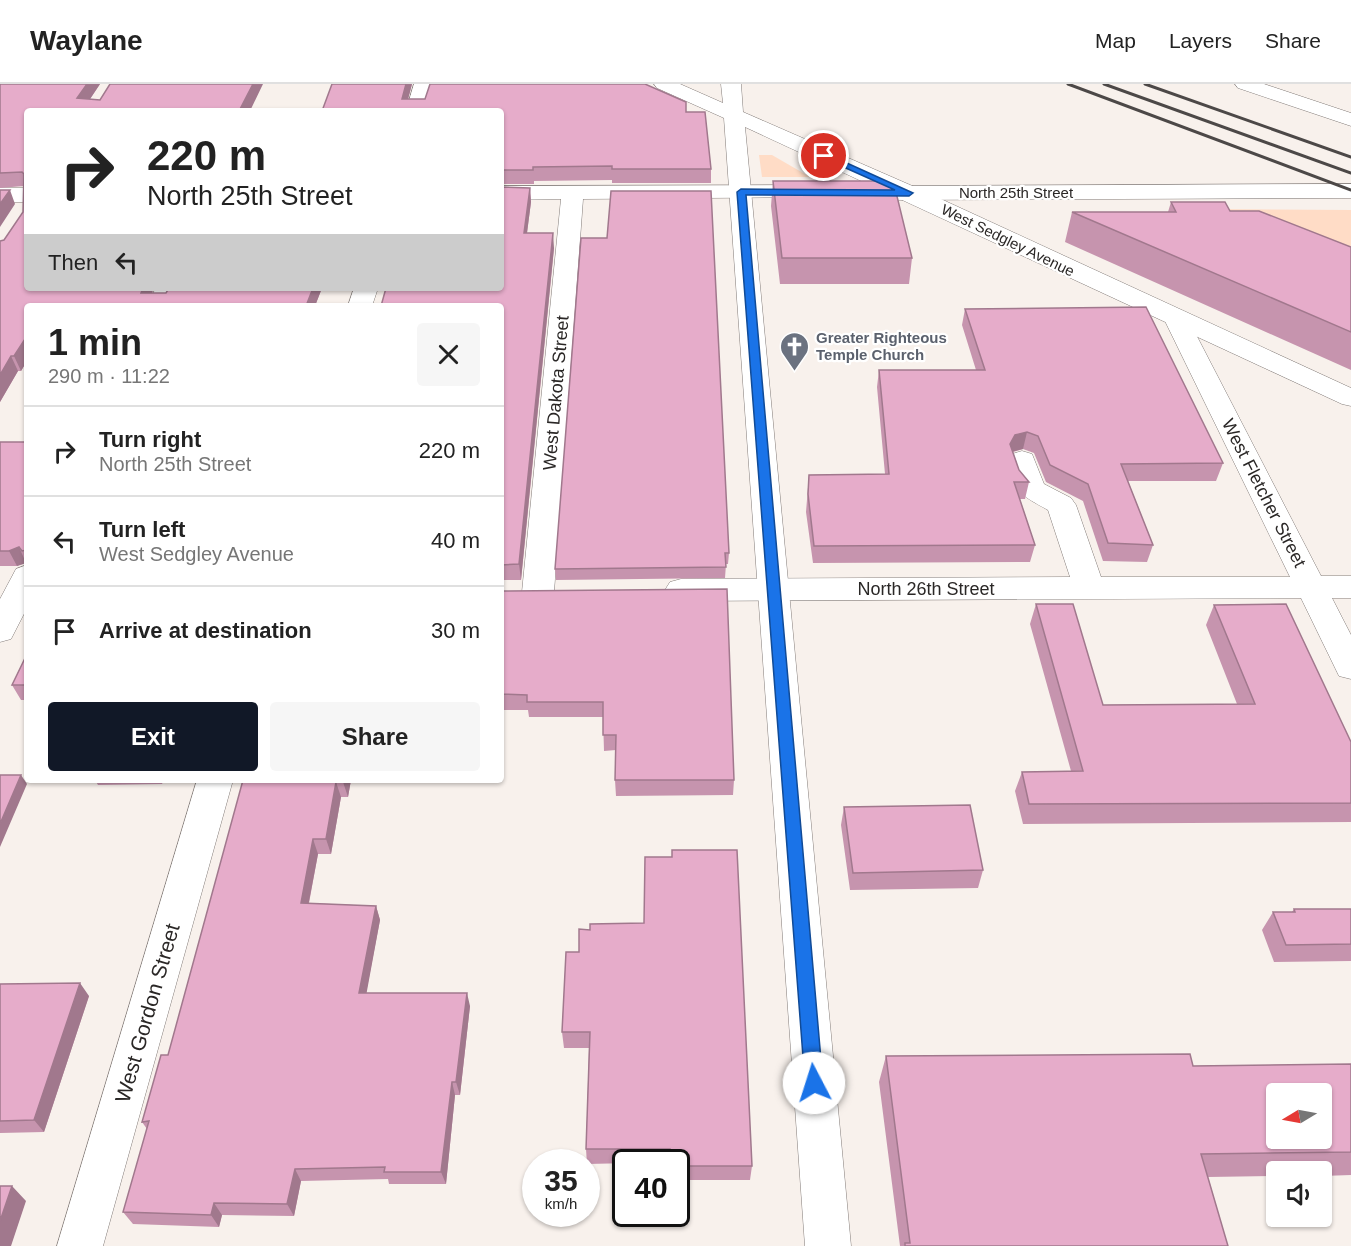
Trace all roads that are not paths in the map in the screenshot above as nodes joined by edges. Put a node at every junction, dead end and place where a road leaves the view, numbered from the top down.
1 (424, 84) edge
2 (664, 84) edge
3 (731, 84) edge
4 (1245, 84) edge
5 (417, 108) edge
6 (734, 116) junction
7 (1351, 120) edge
8 (1351, 190) edge
9 (741, 192) junction
10 (837, 192) edge
11 (573, 193) junction
12 (861, 193) edge
13 (909, 193) junction
14 (504, 194) edge
15 (0, 195) edge
16 (24, 195) edge
17 (1176, 319) junction
18 (1351, 398) edge
19 (1022, 460) dead end
20 (1311, 587) junction
21 (1351, 587) edge
22 (1089, 588) junction
23 (772, 589) junction
24 (655, 591) edge
25 (537, 592) edge
26 (17, 593) edge
27 (0, 631) edge
28 (1351, 667) edge
29 (214, 783) edge
30 (80, 1246) edge
31 (828, 1246) edge

1 - 5 street
2 - 6 street, West Sedgley Avenue
3 - 6 street
4 - 7 street
6 - 9 street
6 - 13 street, West Sedgley Avenue
8 - 13 street, North 25th Street
9 - 10 street
9 - 11 street
9 - 23 street
11 - 14 street
11 - 25 street, West Dakota Street
12 - 13 street, North 25th Street
13 - 17 street, West Sedgley Avenue
15 - 16 street
17 - 18 street, West Sedgley Avenue
17 - 20 street, West Fletcher Street
19 - 22 street
20 - 21 street, North 26th Street
20 - 22 street, North 26th Street
20 - 28 street, West Fletcher Street
22 - 23 street, North 26th Street
23 - 24 street, North 26th Street
23 - 31 street
26 - 27 street
29 - 30 street, West Gordon Street

